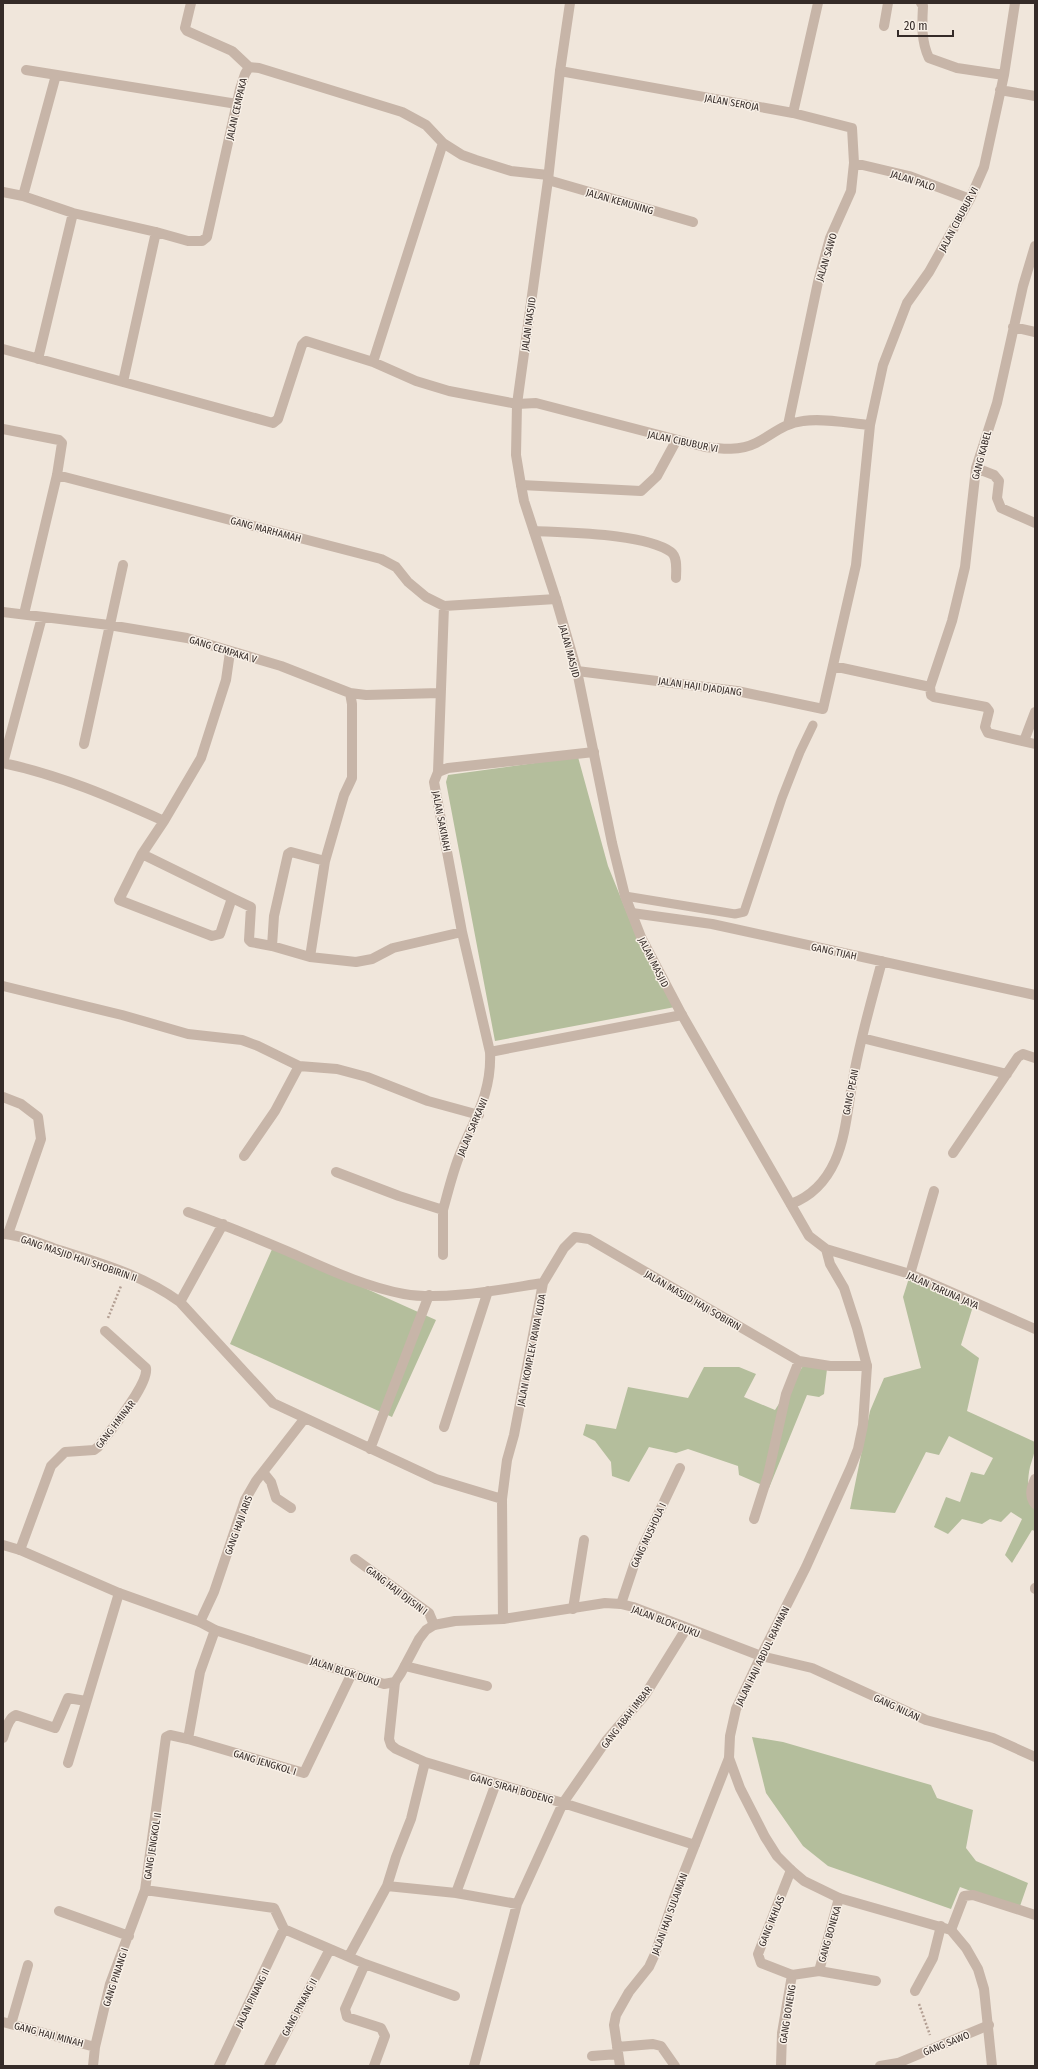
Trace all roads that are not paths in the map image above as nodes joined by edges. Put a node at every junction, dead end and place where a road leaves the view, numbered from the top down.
1 (191, 3) edge
2 (570, 3) edge
3 (818, 3) edge
4 (888, 3) edge
5 (921, 3) edge
6 (1015, 3) edge
7 (884, 26) dead end
8 (249, 67) junction
9 (26, 70) dead end
10 (560, 72) junction
11 (56, 75) junction
12 (1004, 75) junction
13 (1000, 90) junction
14 (1035, 96) edge
15 (237, 104) junction
16 (793, 113) junction
17 (443, 143) junction
18 (854, 163) junction
19 (548, 178) junction
20 (3, 192) edge
21 (23, 196) junction
22 (970, 199) junction
23 (73, 213) junction
24 (693, 222) dead end
25 (156, 232) junction
26 (1035, 246) edge
27 (1013, 327) junction
28 (1035, 332) edge
29 (3, 349) edge
30 (38, 358) junction
31 (373, 362) junction
32 (123, 382) junction
33 (517, 404) junction
34 (788, 425) junction
35 (870, 425) junction
36 (3, 429) edge
37 (676, 441) junction
38 (976, 468) junction
39 (57, 475) junction
40 (520, 485) junction
41 (1035, 523) edge
42 (534, 531) junction
43 (123, 565) dead end
44 (676, 578) dead end
45 (556, 599) junction
46 (444, 606) junction
47 (3, 612) edge
48 (24, 614) junction
49 (42, 617) junction
50 (109, 625) junction
51 (230, 652) junction
52 (833, 666) junction
53 (576, 671) junction
54 (930, 688) junction
55 (350, 693) junction
56 (440, 693) junction
57 (823, 709) joint
58 (1035, 712) edge
59 (813, 725) dead end
60 (1024, 741) junction
61 (84, 744) dead end
62 (1035, 744) edge
63 (594, 752) junction
64 (3, 763) edge
65 (438, 772) junction
66 (164, 821) junction
67 (142, 854) junction
68 (325, 860) junction
69 (625, 896) junction
70 (232, 898) junction
71 (632, 913) junction
72 (462, 932) junction
73 (272, 946) junction
74 (310, 957) junction
75 (882, 961) junction
76 (3, 986) edge
77 (1035, 995) edge
78 (682, 1015) junction
79 (862, 1038) junction
80 (490, 1052) junction
81 (1035, 1058) edge
82 (300, 1066) junction
83 (1006, 1074) junction
84 (3, 1097) edge
85 (479, 1115) junction
86 (953, 1153) dead end
87 (244, 1156) dead end
88 (336, 1172) dead end
89 (934, 1191) dead end
90 (791, 1204) junction
91 (443, 1210) junction
92 (188, 1212) dead end
93 (223, 1224) junction
94 (6, 1234) edge
95 (826, 1249) junction
96 (443, 1255) dead end
97 (910, 1274) junction
98 (544, 1283) junction
99 (488, 1291) junction
100 (429, 1296) junction
101 (180, 1302) junction
102 (1035, 1330) edge
103 (105, 1331) road end
104 (799, 1361) junction
105 (867, 1366) junction
106 (305, 1418) junction
107 (444, 1427) dead end
108 (370, 1448) junction
109 (680, 1468) dead end
110 (262, 1472) junction
111 (1035, 1480) edge
112 (502, 1499) junction
113 (1035, 1504) edge
114 (291, 1508) dead end
115 (754, 1519) dead end
116 (584, 1540) dead end
117 (3, 1545) edge
118 (20, 1550) junction
119 (355, 1559) dead end
120 (119, 1593) junction
121 (621, 1604) junction
122 (573, 1609) junction
123 (502, 1619) junction
124 (200, 1622) junction
125 (434, 1625) junction
126 (215, 1630) junction
127 (688, 1630) junction
128 (761, 1656) junction
129 (405, 1666) junction
130 (352, 1674) junction
131 (395, 1682) junction
132 (487, 1686) dead end
133 (86, 1701) junction
134 (3, 1738) edge
135 (188, 1739) junction
136 (1035, 1757) edge
137 (729, 1758) junction
138 (424, 1762) junction
139 (68, 1763) dead end
140 (496, 1783) junction
141 (563, 1803) junction
142 (695, 1845) junction
143 (790, 1870) junction
144 (387, 1886) junction
145 (145, 1890) junction
146 (456, 1892) junction
147 (839, 1898) junction
148 (517, 1904) junction
149 (59, 1911) dead end
150 (1035, 1915) edge
151 (941, 1926) junction
152 (284, 1930) junction
153 (951, 1930) junction
154 (128, 1936) junction
155 (330, 1949) junction
156 (349, 1956) junction
157 (365, 1964) junction
158 (28, 1965) dead end
159 (819, 1971) junction
160 (792, 1975) junction
161 (876, 1981) dead end
162 (915, 1991) road end
163 (455, 1996) dead end
164 (7, 2023) edge
165 (989, 2025) junction
166 (95, 2047) junction
167 (618, 2051) junction
168 (592, 2056) dead end
169 (93, 2066) edge
170 (219, 2066) edge
171 (269, 2066) edge
172 (374, 2066) edge
173 (474, 2066) edge
174 (620, 2066) edge
175 (675, 2066) edge
176 (781, 2066) edge
177 (880, 2066) edge
178 (992, 2066) edge

1 - 8 street
2 - 10 street, JALAN MASJID
3 - 16 street
4 - 7 street
5 - 12 street
6 - 12 street, JALAN CIBUBUR VI
8 - 15 street, JALAN CEMPAKA
8 - 17 street, JALAN CEMPAKA
9 - 11 street
10 - 16 street, JALAN SEROJA
10 - 19 street, JALAN MASJID
11 - 15 street
11 - 21 street
12 - 13 street, JALAN CIBUBUR VI
13 - 14 street
13 - 22 street, JALAN CIBUBUR VI
15 - 25 street, JALAN CEMPAKA
16 - 18 street, JALAN SAWO
17 - 19 street, JALAN CEMPAKA
17 - 31 street
18 - 22 street, JALAN PALO
18 - 34 street, JALAN SAWO
19 - 24 street, JALAN KEMUNING
19 - 33 street, JALAN MASJID
20 - 21 street, JALAN CEMPAKA
21 - 23 street, JALAN CEMPAKA
22 - 35 street, JALAN CIBUBUR VI
23 - 25 street, JALAN CEMPAKA
23 - 30 street
25 - 32 street
26 - 27 street, GANG KABEL
27 - 28 street
27 - 38 street, GANG KABEL
29 - 30 street
30 - 32 street
31 - 32 street, JALAN CIBUBUR VI
31 - 33 street, JALAN CIBUBUR VI
33 - 37 street, JALAN CIBUBUR VI
33 - 40 street, JALAN MASJID
34 - 35 street, JALAN CIBUBUR VI
34 - 37 street, JALAN CIBUBUR VI
35 - 52 street, JALAN CIBUBUR VI
36 - 39 street
37 - 40 street
38 - 41 street
38 - 54 street, GANG KABEL
39 - 46 street, GANG MARHAMAH
39 - 48 street
40 - 42 street, JALAN MASJID
42 - 44 street
42 - 45 street, JALAN MASJID
43 - 50 street
45 - 46 street
45 - 53 street, JALAN MASJID
46 - 56 street, JALAN SAKINAH
47 - 48 street, GANG CEMPAKA V
48 - 49 street, GANG CEMPAKA V
49 - 50 street, GANG CEMPAKA V
49 - 64 street
50 - 51 street, GANG CEMPAKA V
50 - 61 street
51 - 55 street, GANG CEMPAKA V
51 - 66 street
52 - 54 street
52 - 57 street, JALAN CIBUBUR VI
53 - 57 street, JALAN HAJI DJADJANG
53 - 63 street, JALAN MASJID
54 - 60 street
55 - 56 street, GANG CEMPAKA V
55 - 68 street
56 - 65 street, JALAN SAKINAH
58 - 60 street
59 - 69 lane
60 - 62 street
63 - 65 street
63 - 69 street, JALAN MASJID
64 - 66 street
65 - 72 street, JALAN SAKINAH
66 - 67 street
67 - 70 street
67 - 70 street
68 - 73 street
68 - 74 street
69 - 71 street, JALAN MASJID
70 - 73 street
71 - 75 street, GANG TIJAH
71 - 78 street, JALAN MASJID
72 - 74 street
72 - 80 street, JALAN SAKINAH
73 - 74 street
75 - 77 street, GANG TIJAH
75 - 79 street, GANG PEAN
76 - 82 street
78 - 80 street
78 - 90 street, JALAN MASJID
79 - 83 street
79 - 90 street, GANG PEAN
80 - 85 street, JALAN SARKAWI
81 - 83 street
82 - 85 street
82 - 87 street
83 - 86 street
84 - 94 street
85 - 91 street, JALAN SARKAWI
88 - 91 street
89 - 97 street
90 - 95 street, JALAN MASJID
91 - 96 street, JALAN SARKAWI
92 - 93 street, JALAN KOMPLEK RAWA KUDA
93 - 100 street, JALAN KOMPLEK RAWA KUDA
93 - 101 street
94 - 101 street, GANG MASJID HAJI SHOBIRIN II
95 - 97 street, JALAN TARUNA JAYA
95 - 105 street, JALAN HAJI ABDUL RAHMAN
97 - 102 street, JALAN TARUNA JAYA
98 - 99 street, JALAN KOMPLEK RAWA KUDA
98 - 104 street, JALAN MASJID HAJI SOBIRIN
98 - 112 street, JALAN KOMPLEK RAWA KUDA
99 - 100 street, JALAN KOMPLEK RAWA KUDA
99 - 107 street
100 - 108 street
101 - 106 street, GANG MASJID HAJI SHOBIRIN II
103 - 118 street, GANG HMINAR
104 - 105 street, JALAN MASJID HAJI SOBIRIN
104 - 115 street
105 - 128 street, JALAN HAJI ABDUL RAHMAN
106 - 108 street, GANG MASJID HAJI SHOBIRIN II
106 - 110 street, GANG HAJI ARIS
108 - 112 street, GANG MASJID HAJI SHOBIRIN II
109 - 121 street, GANG MUSHOLA I
110 - 114 street
110 - 124 street, GANG HAJI ARIS
111 - 113 street
112 - 123 street, JALAN KOMPLEK RAWA KUDA
116 - 122 street
117 - 118 street, JALAN BLOK DUKU
118 - 120 street, JALAN BLOK DUKU
119 - 125 street, GANG HAJI DJISIN I
120 - 124 street, JALAN BLOK DUKU
120 - 133 street
121 - 122 street, JALAN BLOK DUKU
121 - 127 street, JALAN BLOK DUKU
122 - 123 street, JALAN BLOK DUKU
123 - 125 street, JALAN BLOK DUKU
124 - 126 street, JALAN BLOK DUKU
125 - 129 street, JALAN BLOK DUKU
126 - 130 street, JALAN BLOK DUKU
126 - 135 street
127 - 128 street, JALAN BLOK DUKU
127 - 141 street, GANG ABAH IMBAR
128 - 136 street, GANG NILAN
128 - 137 street, JALAN HAJI ABDUL RAHMAN
129 - 131 street, JALAN BLOK DUKU
129 - 132 street
130 - 131 street, JALAN BLOK DUKU
130 - 135 street, GANG JENGKOL I
131 - 138 street, GANG SIRAH BODENG
133 - 134 street
133 - 139 street
135 - 145 street, GANG JENGKOL II
137 - 142 street, JALAN HAJI SULAIMAN
137 - 143 street, JALAN HAJI ABDUL RAHMAN
138 - 140 street, GANG SIRAH BODENG
138 - 144 street
140 - 141 street, GANG SIRAH BODENG
140 - 146 street
141 - 142 street, GANG SIRAH BODENG
141 - 148 street, GANG ABAH IMBAR
142 - 167 street, JALAN HAJI SULAIMAN
143 - 147 street, JALAN HAJI ABDUL RAHMAN
143 - 160 street, GANG IKHLAS
144 - 146 street
144 - 156 street
145 - 152 street, GANG JENGKOL II
145 - 154 street, GANG PINANG I
146 - 148 street
147 - 151 street, JALAN HAJI ABDUL RAHMAN
147 - 159 street, GANG BONEKA
148 - 173 street, GANG ABAH IMBAR
149 - 154 street
150 - 153 street
151 - 153 street, JALAN HAJI ABDUL RAHMAN
151 - 162 street
152 - 155 street
152 - 170 street, JALAN PINANG II
153 - 165 street, JALAN HAJI ABDUL RAHMAN
154 - 166 street, GANG PINANG I
155 - 156 street
155 - 171 street, GANG PINANG II
156 - 157 street
157 - 163 street
157 - 172 street
158 - 164 street
159 - 160 street, GANG BONENG
159 - 161 street, GANG BONENG
160 - 176 street, GANG BONENG
164 - 166 street, GANG HAJI MINAH
165 - 177 street, GANG SAWO
165 - 178 street, JALAN HAJI ABDUL RAHMAN
166 - 169 street, GANG PINANG I
167 - 168 street
167 - 174 street, JALAN HAJI SULAIMAN
167 - 175 street

